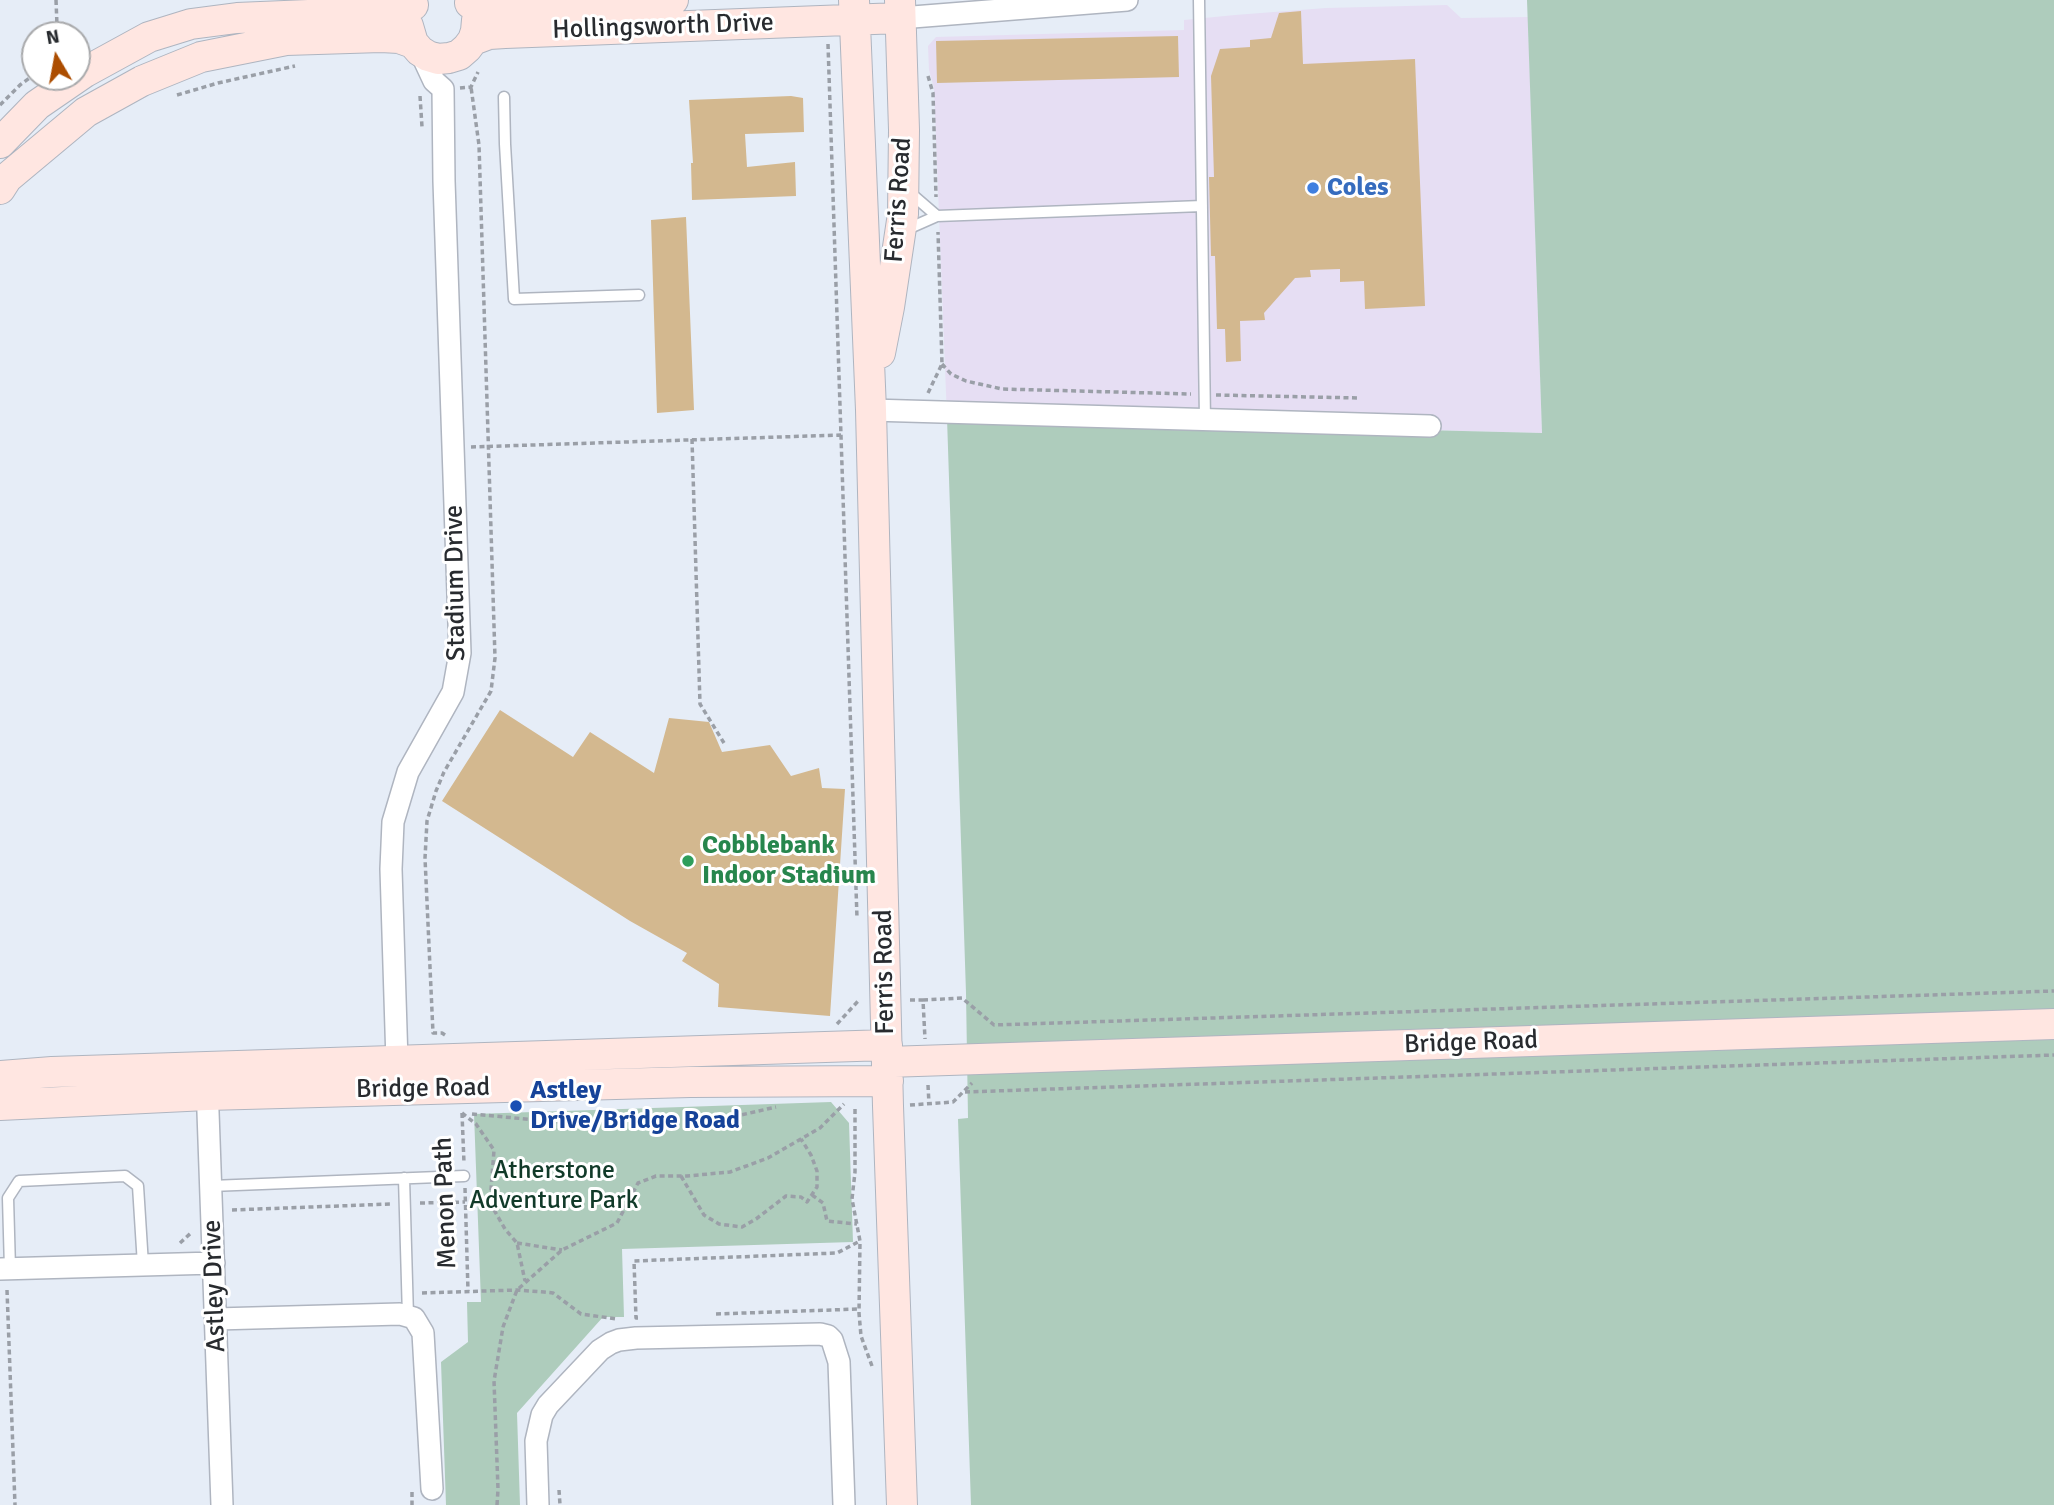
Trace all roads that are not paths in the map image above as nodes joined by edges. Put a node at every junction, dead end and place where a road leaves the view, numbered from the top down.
1 (673, 0) edge
2 (1126, 0) edge
3 (1199, 0) edge
4 (468, 1) edge
5 (415, 3) edge
6 (900, 9) edge
7 (854, 10) edge
8 (470, 44) junction
9 (416, 47) junction
10 (91, 70) edge
11 (443, 89) junction
12 (57, 91) edge
13 (85, 91) edge
14 (504, 97) dead end
15 (97, 106) junction
16 (0, 143) edge
17 (904, 187) junction
18 (0, 189) edge
19 (1202, 206) junction
20 (937, 216) junction
21 (901, 232) junction
22 (639, 295) dead end
23 (871, 404) junction
24 (1205, 420) junction
25 (1430, 426) dead end
26 (2054, 1024) edge
27 (397, 1062) junction
28 (887, 1062) junction
29 (0, 1076) edge
30 (207, 1081) junction
31 (0, 1105) edge
32 (464, 1176) road end
33 (404, 1178) junction
34 (211, 1186) junction
35 (214, 1263) junction
36 (143, 1265) junction
37 (6, 1276) edge
38 (408, 1317) junction
39 (216, 1320) junction
40 (432, 1489) dead end
41 (222, 1505) edge
42 (538, 1505) edge
43 (844, 1505) edge
44 (902, 1505) edge

1 - 4 street, Hollingsworth Drive
2 - 6 street
3 - 19 lane
4 - 8 street
5 - 9 street
5 - 10 street
6 - 7 street, Hollingsworth Drive
6 - 17 street, Ferris Road
7 - 8 street, Hollingsworth Drive
7 - 23 street, Ferris Road
8 - 9 street, Hollingsworth Drive
8 - 11 street
9 - 11 street
9 - 15 street
11 - 27 street, Stadium Drive
12 - 16 street
13 - 15 street
14 - 22 lane
15 - 18 street
17 - 20 lane
17 - 21 street, Ferris Road
19 - 20 lane
19 - 24 lane
20 - 21 lane
21 - 23 street, Ferris Road
23 - 24 street
23 - 28 street, Ferris Road
24 - 25 street
26 - 28 street, Bridge Road
27 - 28 street, Bridge Road
27 - 30 street, Bridge Road
28 - 30 street, Bridge Road
28 - 44 street, Ferris Road
29 - 30 street, Bridge Road
30 - 31 street, Bridge Road
30 - 34 street, Astley Drive
32 - 33 lane
33 - 34 lane
33 - 38 lane
34 - 35 street, Astley Drive
35 - 36 street
35 - 39 street, Astley Drive
36 - 37 street
36 - 37 lane
38 - 39 street
38 - 40 street
39 - 41 street, Astley Drive
42 - 43 street

